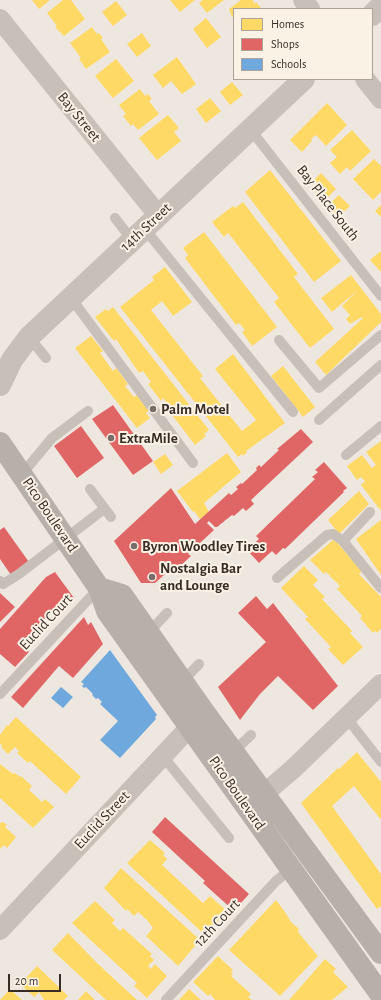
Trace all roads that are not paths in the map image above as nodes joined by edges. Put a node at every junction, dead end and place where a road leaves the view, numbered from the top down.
1 (303, 0) edge
2 (381, 6) edge
3 (309, 8) edge
4 (373, 14) edge
5 (0, 19) edge
6 (303, 80) edge
7 (366, 80) edge
8 (381, 99) edge
9 (250, 129) junction
10 (115, 218) dead end
11 (145, 228) junction
12 (381, 296) edge
13 (71, 298) junction
14 (381, 334) edge
15 (29, 337) junction
16 (279, 340) dead end
17 (46, 358) dead end
18 (381, 365) edge
19 (0, 385) edge
20 (88, 411) dead end
21 (293, 412) dead end
22 (319, 420) dead end
23 (381, 426) edge
24 (0, 443) edge
25 (346, 455) dead end
26 (194, 463) dead end
27 (22, 474) junction
28 (90, 489) dead end
29 (370, 512) dead end
30 (66, 538) junction
31 (343, 541) junction
32 (277, 578) dead end
33 (0, 581) edge
34 (99, 588) junction
35 (381, 588) edge
36 (167, 613) dead end
37 (149, 632) junction
38 (199, 664) dead end
39 (183, 681) junction
40 (381, 684) edge
41 (0, 694) edge
42 (346, 718) junction
43 (197, 719) junction
44 (251, 735) dead end
45 (234, 751) junction
46 (162, 755) junction
47 (381, 762) edge
48 (265, 794) junction
49 (248, 808) junction
50 (229, 838) dead end
51 (291, 869) junction
52 (0, 930) edge
53 (381, 953) edge
54 (381, 996) edge
55 (166, 1000) edge

1 - 3 street
2 - 4 street
5 - 11 street, Bay Street
6 - 9 street, 14th Street
7 - 8 street
9 - 11 street, 14th Street
9 - 12 lane, Bay Place South
10 - 11 lane
11 - 13 street, 14th Street
11 - 21 lane
13 - 15 street, 14th Street
13 - 26 lane
14 - 16 lane
15 - 17 lane
15 - 19 street, 14th Street
18 - 22 lane
20 - 27 lane
23 - 25 lane
24 - 27 main road, Pico Boulevard
27 - 30 main road, Pico Boulevard
28 - 30 lane
29 - 31 lane
30 - 33 lane
30 - 34 main road, Pico Boulevard
31 - 32 lane
31 - 35 lane
34 - 37 main road, Pico Boulevard
34 - 41 lane, Euclid Court
34 - 43 main road, Pico Boulevard
36 - 37 lane
37 - 39 main road, Pico Boulevard
38 - 39 lane
39 - 43 main road, Pico Boulevard
40 - 42 street
42 - 47 lane
42 - 48 street
43 - 45 main road, Pico Boulevard
43 - 46 street, Euclid Street
43 - 49 main road, Pico Boulevard
44 - 45 lane
45 - 48 main road, Pico Boulevard
46 - 50 lane
46 - 52 street, Euclid Street
48 - 49 street
48 - 53 main road, Pico Boulevard
49 - 51 main road, Pico Boulevard
51 - 54 main road, Pico Boulevard
51 - 55 lane, 12th Court

